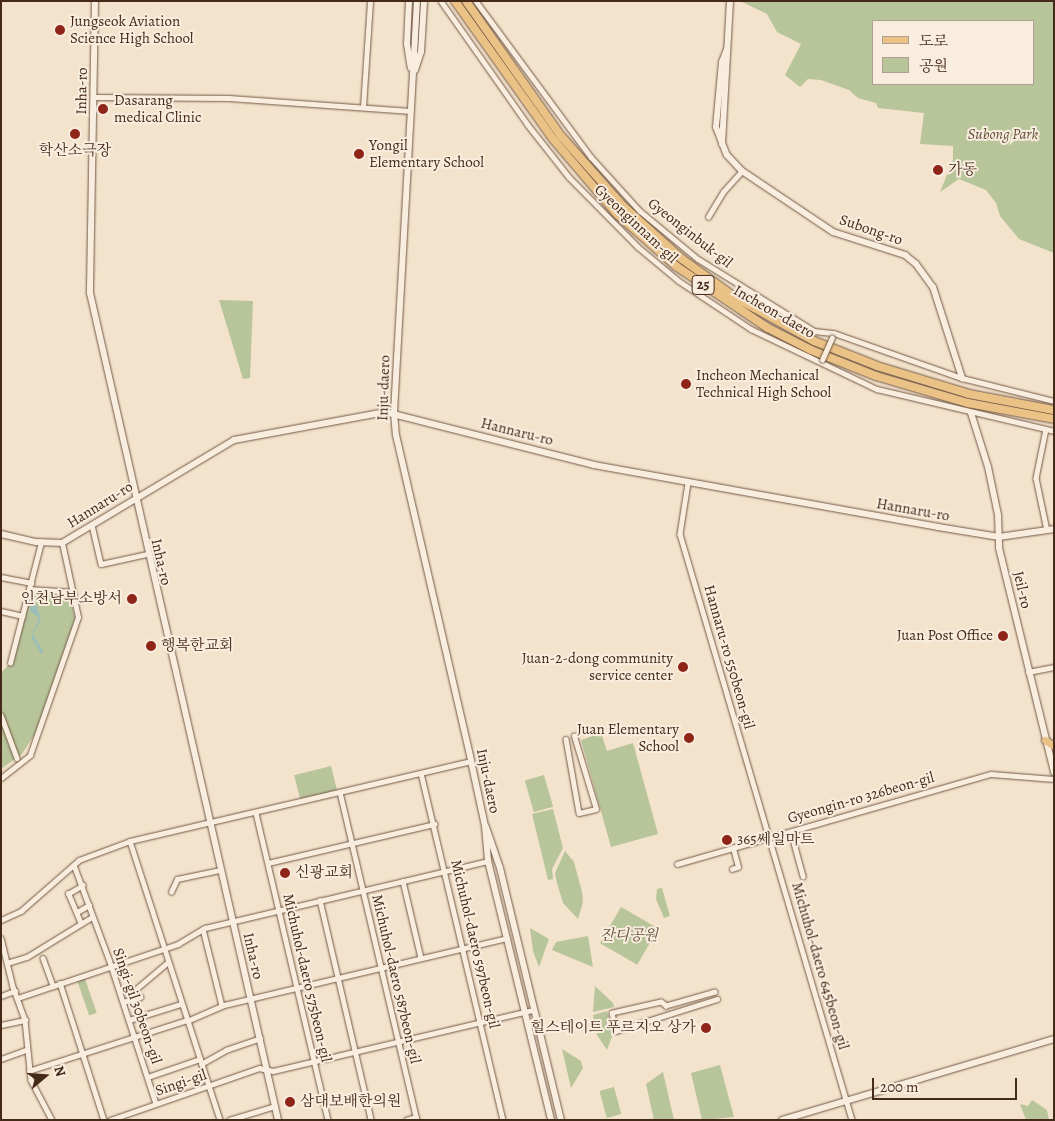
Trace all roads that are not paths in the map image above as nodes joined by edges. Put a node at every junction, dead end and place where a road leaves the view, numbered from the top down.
1 (95, 1) edge
2 (370, 1) edge
3 (409, 1) edge
4 (417, 1) edge
5 (424, 1) edge
6 (441, 1) edge
7 (455, 1) edge
8 (466, 1) edge
9 (476, 1) edge
10 (730, 1) edge
11 (413, 74) junction
12 (94, 97) junction
13 (363, 107) junction
14 (411, 111) junction
15 (742, 171) junction
16 (708, 217) dead end
17 (833, 335) junction
18 (821, 362) junction
19 (962, 378) junction
20 (1054, 401) edge
21 (1054, 410) edge
22 (394, 413) junction
23 (971, 414) junction
24 (1054, 419) edge
25 (1046, 429) junction
26 (1054, 431) edge
27 (688, 483) junction
28 (134, 499) junction
29 (92, 525) junction
30 (1051, 530) edge
31 (1, 534) edge
32 (999, 537) junction
33 (41, 542) junction
34 (62, 543) junction
35 (147, 554) junction
36 (1, 577) edge
37 (31, 583) junction
38 (29, 589) junction
39 (73, 592) junction
40 (1, 611) edge
41 (22, 616) junction
42 (10, 663) dead end
43 (1054, 667) edge
44 (1028, 672) junction
45 (1, 715) edge
46 (574, 736) dead end
47 (566, 739) dead end
48 (1045, 740) junction
49 (1054, 746) edge
50 (17, 758) dead end
51 (471, 761) junction
52 (1054, 772) edge
53 (421, 773) junction
54 (1, 778) edge
55 (1054, 779) edge
56 (340, 792) junction
57 (256, 813) junction
58 (434, 824) junction
59 (208, 825) junction
60 (485, 826) junction
61 (790, 832) junction
62 (769, 838) junction
63 (130, 841) junction
64 (352, 843) junction
65 (733, 848) junction
66 (488, 861) junction
67 (268, 863) junction
68 (677, 864) dead end
69 (74, 865) junction
70 (732, 869) dead end
71 (220, 870) junction
72 (444, 871) junction
73 (803, 876) dead end
74 (403, 881) junction
75 (83, 885) junction
76 (363, 890) junction
77 (172, 892) dead end
78 (320, 900) junction
79 (89, 905) junction
80 (278, 910) junction
81 (77, 912) junction
82 (92, 917) junction
83 (1, 920) edge
84 (235, 921) junction
85 (81, 924) junction
86 (203, 929) junction
87 (1, 938) edge
88 (507, 938) junction
89 (463, 948) junction
90 (163, 949) junction
91 (3, 958) edge
92 (43, 958) dead end
93 (421, 958) junction
94 (168, 962) junction
95 (7, 963) junction
96 (111, 966) junction
97 (381, 968) junction
98 (9, 972) junction
99 (1, 974) edge
100 (338, 978) junction
101 (60, 984) junction
102 (53, 986) junction
103 (297, 987) junction
104 (135, 990) dead end
105 (15, 991) junction
106 (715, 992) dead end
107 (1, 996) edge
108 (140, 997) dead end
109 (18, 998) junction
110 (250, 998) junction
111 (717, 999) dead end
112 (123, 1002) junction
113 (181, 1004) junction
114 (222, 1006) junction
115 (534, 1010) junction
116 (525, 1012) junction
117 (25, 1020) junction
118 (129, 1020) junction
119 (187, 1020) junction
120 (480, 1023) junction
121 (1, 1025) edge
122 (135, 1036) junction
123 (260, 1038) junction
124 (1054, 1040) edge
125 (398, 1042) junction
126 (26, 1050) junction
127 (356, 1052) junction
128 (81, 1054) junction
129 (1, 1060) edge
130 (201, 1062) junction
131 (314, 1062) junction
132 (263, 1069) junction
133 (29, 1071) junction
134 (148, 1077) junction
135 (209, 1087) junction
136 (846, 1101) junction
137 (156, 1104) junction
138 (275, 1106) junction
139 (416, 1119) edge
140 (52, 1120) edge
141 (104, 1120) edge
142 (110, 1120) edge
143 (220, 1120) edge
144 (229, 1120) edge
145 (278, 1120) edge
146 (328, 1120) edge
147 (371, 1120) edge
148 (406, 1120) edge
149 (503, 1120) edge
150 (551, 1120) edge
151 (561, 1120) edge
152 (782, 1120) edge
153 (852, 1120) edge

1 - 12 main road, Inha-ro
2 - 13 street
3 - 11 main road
4 - 11 main road, Inju-daero
5 - 11 main road
6 - 18 street, Gyeonginnam-gil
7 - 24 highway, Incheon-daero / 25
8 - 21 highway, Incheon-daero / 25
9 - 17 street, Gyeonginbuk-gil
10 - 15 main road, Subong-ro
11 - 14 main road, Inju-daero
12 - 13 street
12 - 28 main road, Inha-ro
13 - 14 street
14 - 22 main road, Inju-daero
15 - 16 street
15 - 19 main road, Subong-ro
17 - 18 street, bridge
17 - 19 street, Gyeonginbuk-gil
18 - 23 street, Gyeonginnam-gil
19 - 20 street, Gyeonginbuk-gil
22 - 27 main road, Hannaru-ro
22 - 28 main road, Hannaru-ro
22 - 51 main road, Inju-daero
23 - 25 street, Gyeonginnam-gil
23 - 32 main road, Jeil-ro
25 - 26 street, Gyeonginnam-gil
25 - 30 street
27 - 32 main road, Hannaru-ro
27 - 62 street, Hannaru-ro 550beon-gil
28 - 29 main road, Hannaru-ro
28 - 35 main road, Inha-ro
29 - 34 main road, Hannaru-ro
29 - 35 street
30 - 32 main road, Hannaru-ro
31 - 33 main road, Hannaru-ro
32 - 44 main road, Jeil-ro
33 - 34 main road, Hannaru-ro
33 - 37 street
34 - 39 street
35 - 59 main road, Inha-ro
36 - 37 street
37 - 38 street
38 - 39 street
38 - 41 street
39 - 54 street
40 - 41 street
41 - 42 street
43 - 44 street
44 - 48 main road, Jeil-ro
45 - 50 street
46 - 47 street
48 - 49 main road
48 - 52 main road, Jeil-ro
51 - 53 street
51 - 60 main road, Inju-daero
53 - 56 street
53 - 58 street, Michuhol-daero 597beon-gil
55 - 61 street, Gyeongin-ro 326beon-gil
56 - 57 street
56 - 64 street, Michuhol-daero 587beon-gil
57 - 59 street
57 - 67 street, Michuhol-daero 575beon-gil
58 - 64 street
58 - 72 street, Michuhol-daero 597beon-gil
59 - 63 street
59 - 71 main road, Inha-ro
60 - 66 main road, Inju-daero
60 - 115 main road, Inju-daero
61 - 62 street, Gyeongin-ro 326beon-gil
61 - 73 street
62 - 65 street, Gyeongin-ro 326beon-gil
62 - 136 street, Michuhol-daero 645beon-gil
63 - 69 street
63 - 90 street
64 - 67 street
64 - 76 street, Michuhol-daero 587beon-gil
65 - 68 street, Gyeongin-ro 326beon-gil
65 - 70 street
66 - 72 street
66 - 88 main road, Inju-daero
67 - 80 street, Michuhol-daero 575beon-gil
69 - 75 street, Singi-gil 30beon-gil
69 - 83 street
71 - 77 street
71 - 84 main road, Inha-ro
72 - 74 street
72 - 89 street, Michuhol-daero 597beon-gil
74 - 76 street
74 - 93 street
75 - 79 street, Singi-gil 30beon-gil
75 - 81 street
76 - 78 street
76 - 97 street, Michuhol-daero 587beon-gil
78 - 80 street
78 - 100 street
79 - 81 street
79 - 82 street, Singi-gil 30beon-gil
80 - 84 street
80 - 103 street, Michuhol-daero 575beon-gil
81 - 85 street
82 - 85 street
82 - 96 street, Singi-gil 30beon-gil
84 - 86 street
84 - 110 main road, Inha-ro
85 - 95 street
86 - 90 street
86 - 114 street
87 - 91 street
88 - 89 street
88 - 116 main road, Inju-daero
89 - 93 street
89 - 120 street, Michuhol-daero 597beon-gil
90 - 94 street
90 - 96 street
91 - 95 street
92 - 102 street
93 - 97 street
94 - 104 street
94 - 113 street
95 - 98 street
96 - 101 street
96 - 112 street, Singi-gil 30beon-gil
97 - 100 street
97 - 125 street, Michuhol-daero 587beon-gil
98 - 99 street
98 - 105 street
100 - 103 street
100 - 127 street
101 - 102 street
101 - 128 street
102 - 109 street
103 - 110 street
103 - 131 street, Michuhol-daero 575beon-gil
105 - 107 street
105 - 109 street
106 - 111 street
108 - 112 street
109 - 117 street
110 - 114 street
110 - 123 main road, Inha-ro
112 - 118 street, Singi-gil 30beon-gil
113 - 118 street
113 - 119 street
114 - 119 street
115 - 116 street, Singi-gil
115 - 151 main road, Inju-daero
116 - 120 street, Singi-gil
116 - 150 main road, Inju-daero
117 - 121 street
117 - 126 street
118 - 122 street, Singi-gil 30beon-gil
119 - 122 street
119 - 130 street
120 - 125 street, Singi-gil
120 - 149 street, Michuhol-daero 597beon-gil
122 - 128 street
122 - 134 street, Singi-gil 30beon-gil
123 - 130 street
123 - 132 main road, Inha-ro
124 - 136 main road
125 - 127 street, Singi-gil
125 - 139 street, Michuhol-daero 587beon-gil
126 - 129 street
126 - 133 street
127 - 131 street, Singi-gil
127 - 147 street
128 - 133 street
128 - 141 street
130 - 134 street
130 - 135 street
131 - 132 street, Singi-gil
131 - 146 street, Michuhol-daero 575beon-gil
132 - 135 street, Singi-gil
132 - 138 main road, Inha-ro
133 - 140 street
134 - 137 street, Singi-gil 30beon-gil
135 - 137 street, Singi-gil
135 - 143 street
136 - 152 main road
136 - 153 street, Michuhol-daero 645beon-gil
137 - 142 street, Singi-gil
138 - 144 street
138 - 145 main road, Inha-ro
139 - 148 street

